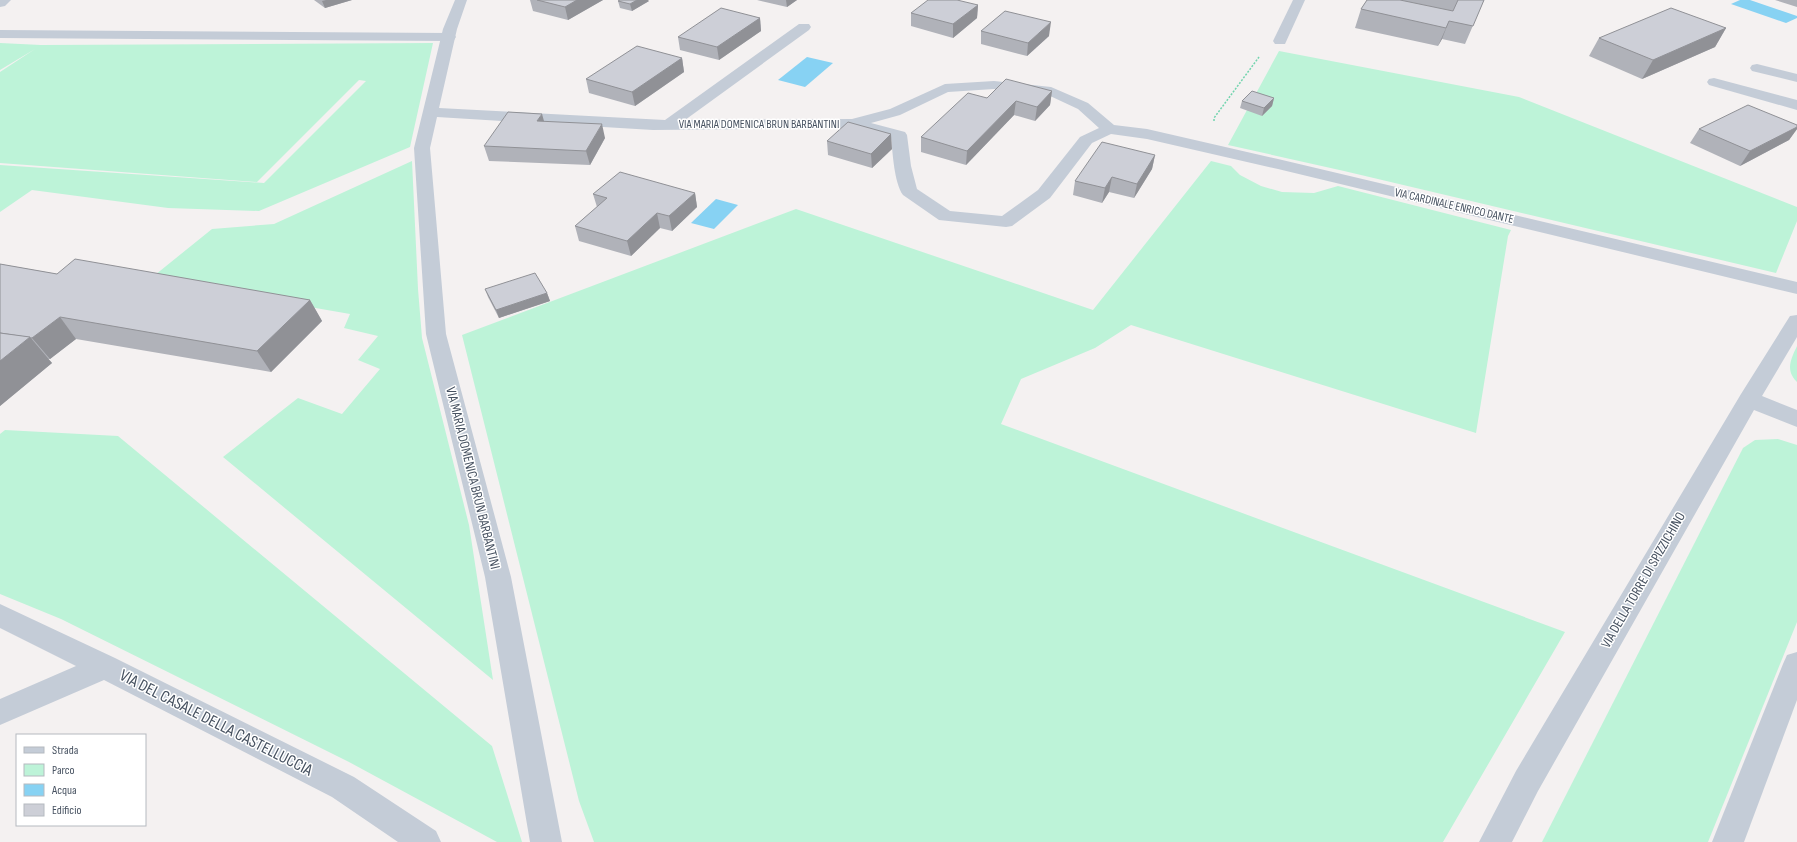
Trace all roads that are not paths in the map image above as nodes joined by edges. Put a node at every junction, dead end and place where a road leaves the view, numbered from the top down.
1 (5, 0) edge
2 (462, 0) edge
3 (1299, 0) edge
4 (0, 4) edge
5 (804, 27) dead end
6 (0, 34) edge
7 (449, 37) junction
8 (1280, 41) road end
9 (1757, 68) dead end
10 (1797, 78) edge
11 (1714, 82) dead end
12 (1797, 105) edge
13 (431, 112) junction
14 (851, 123) junction
15 (668, 125) junction
16 (1109, 128) junction
17 (1797, 288) edge
18 (1797, 321) edge
19 (1748, 399) junction
20 (1797, 419) edge
21 (0, 615) edge
22 (1797, 664) edge
23 (105, 668) junction
24 (0, 712) edge
25 (425, 842) edge
26 (546, 842) edge
27 (1495, 842) edge
28 (1728, 842) edge

1 - 4 street
2 - 7 street, VIA MARIA DOMENICA BRUN BARBANTINI
3 - 8 street
5 - 15 street, VIA MARIA DOMENICA BRUN BARBANTINI
6 - 7 street
7 - 13 street, VIA MARIA DOMENICA BRUN BARBANTINI
9 - 10 street
11 - 12 street
13 - 15 street, VIA MARIA DOMENICA BRUN BARBANTINI
13 - 26 street, VIA MARIA DOMENICA BRUN BARBANTINI
14 - 15 street, VIA MARIA DOMENICA BRUN BARBANTINI
14 - 16 street, VIA MARIA DOMENICA BRUN BARBANTINI
14 - 16 street, VIA MARIA DOMENICA BRUN BARBANTINI
16 - 17 street, VIA CARDINALE ENRICO DANTE
18 - 19 street, VIA DELLA TORRE DI SPIZZICHINO
19 - 20 street
19 - 27 street, VIA DELLA TORRE DI SPIZZICHINO
21 - 23 street, VIA DEL CASALE DELLA CASTELLUCCIA
22 - 28 street
23 - 24 street
23 - 25 street, VIA DEL CASALE DELLA CASTELLUCCIA

